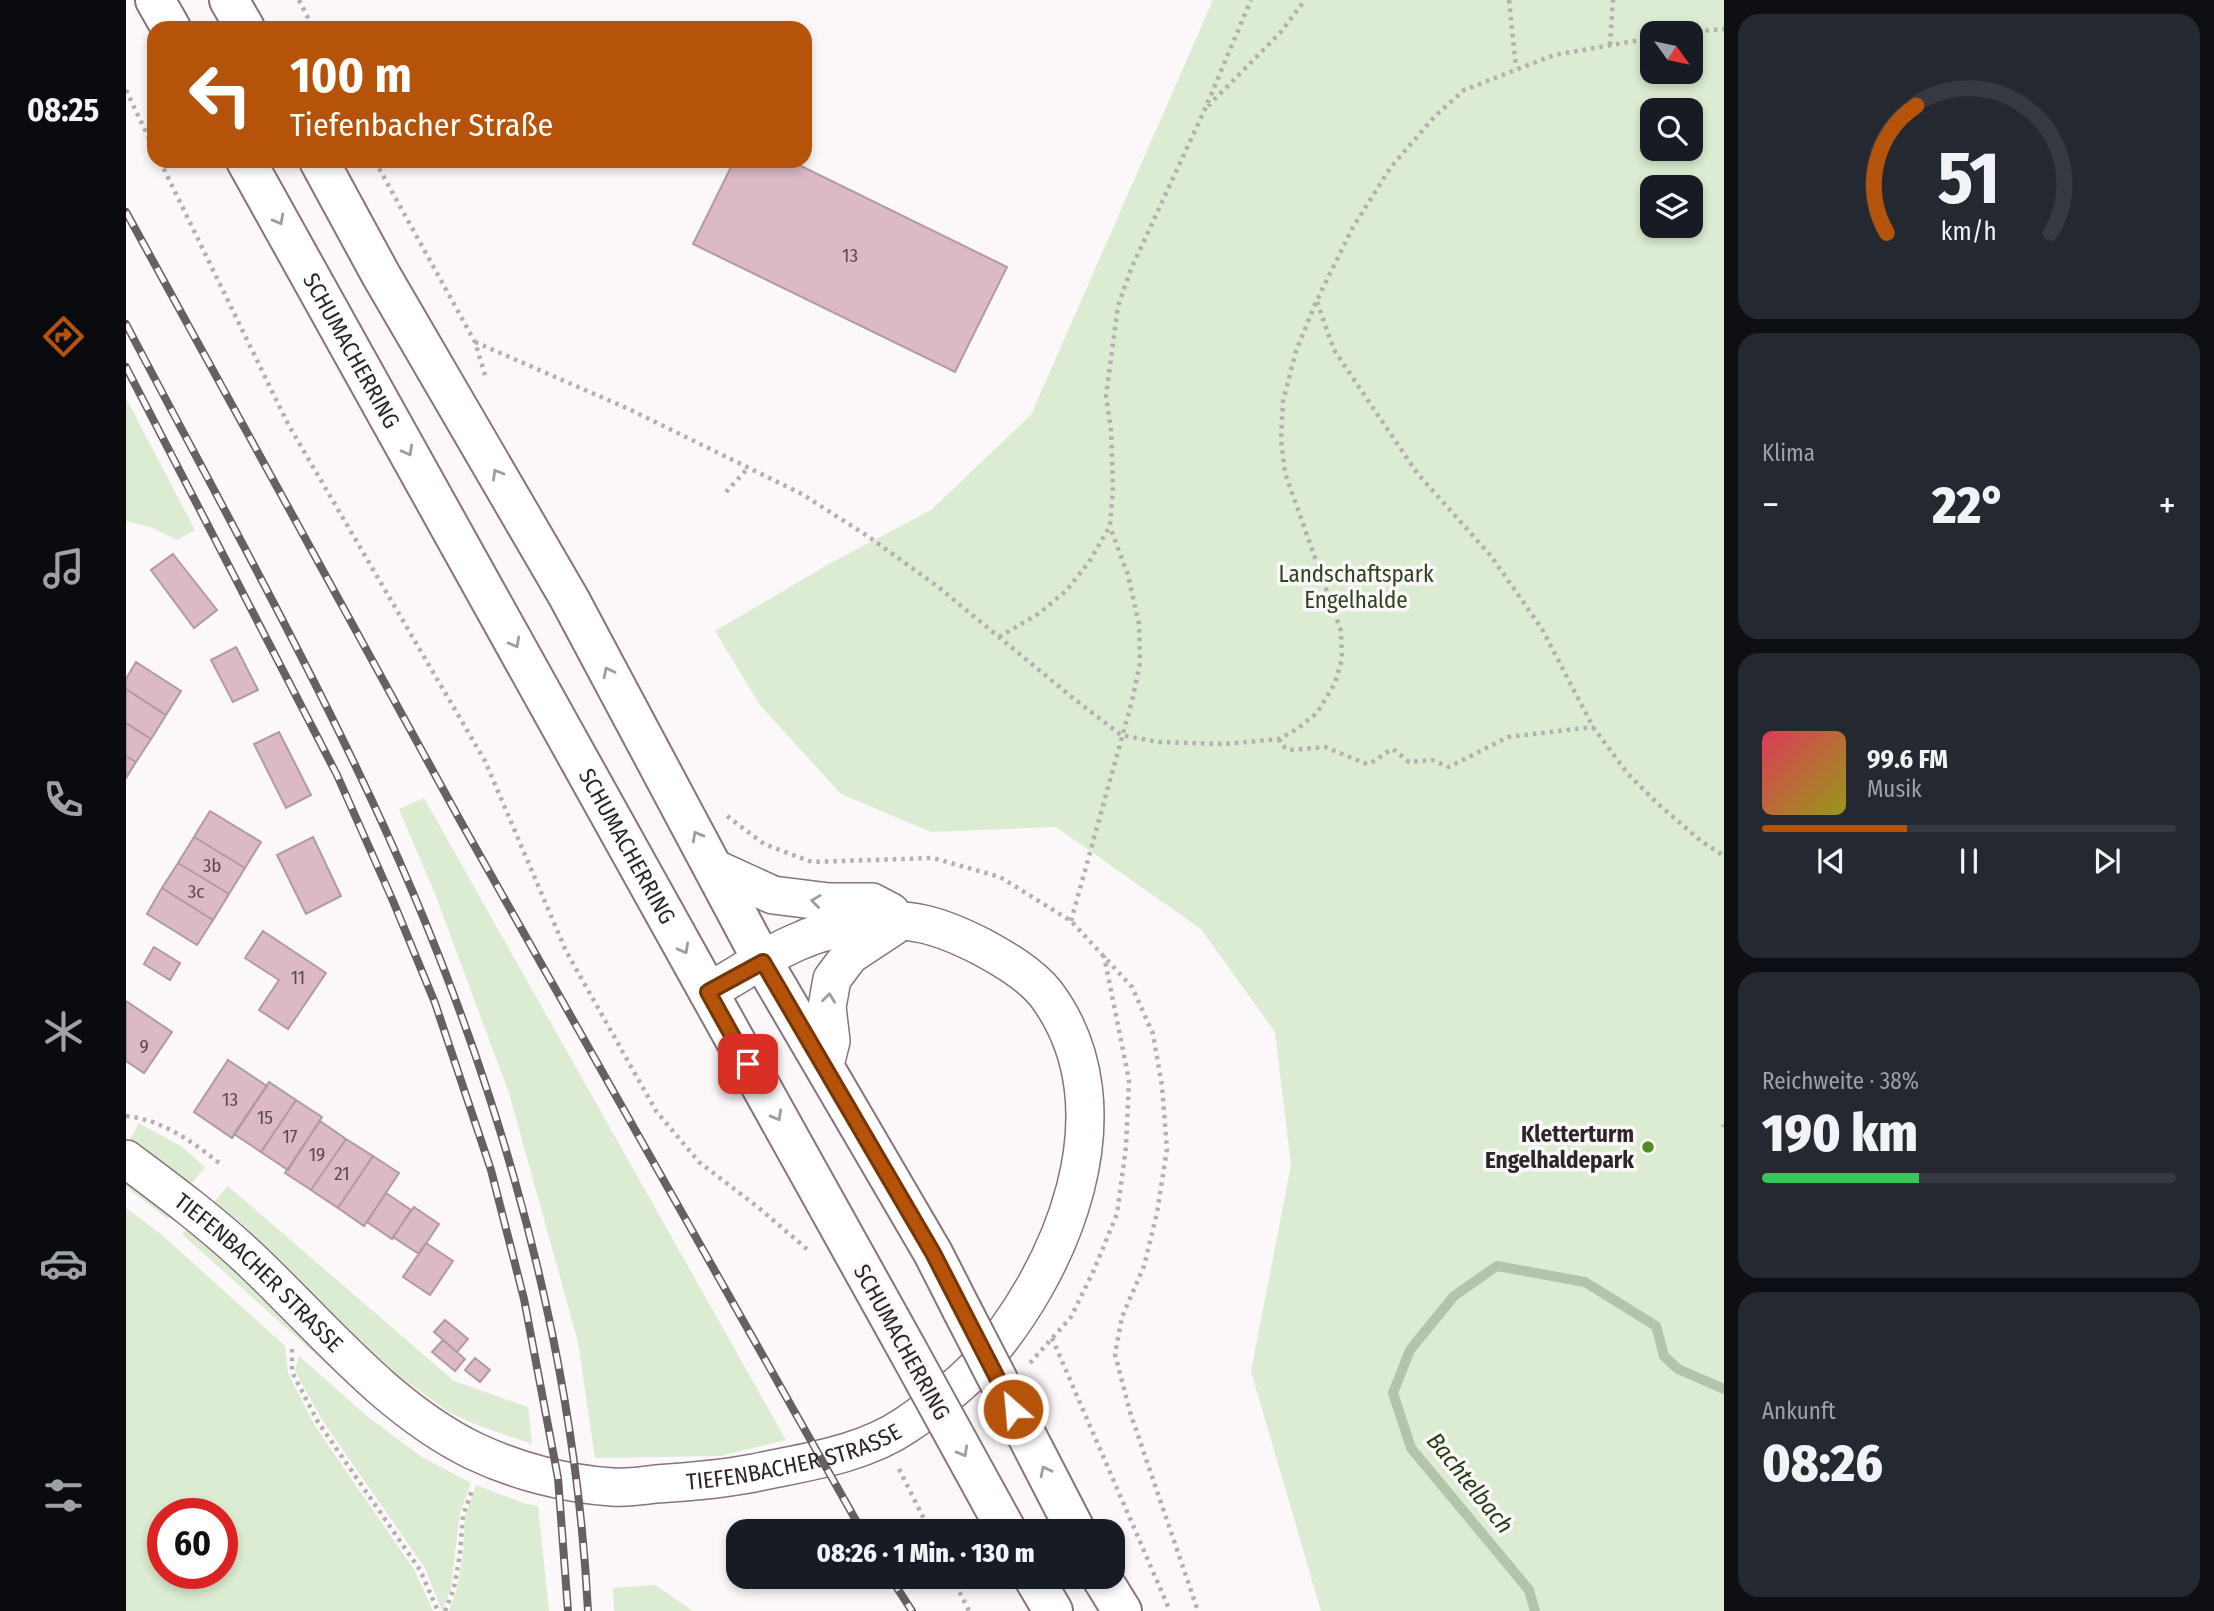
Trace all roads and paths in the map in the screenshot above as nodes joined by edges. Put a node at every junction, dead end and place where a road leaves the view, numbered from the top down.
1 (155, 0) edge
2 (229, 0) edge
3 (299, 0) edge
4 (1251, 0) edge
5 (1305, 0) edge
6 (1509, 0) edge
7 (1613, 0) edge
8 (167, 21) edge
9 (241, 21) edge
10 (310, 21) edge
11 (1724, 29) edge
12 (1703, 31) edge
13 (1640, 40) edge
14 (1610, 45) junction
15 (1516, 68) junction
16 (126, 90) edge
17 (1205, 109) junction
18 (147, 134) edge
19 (163, 168) edge
20 (250, 168) edge
21 (323, 168) edge
22 (379, 168) edge
23 (1316, 302) junction
24 (475, 342) junction
25 (488, 386) dead end
26 (748, 468) junction
27 (726, 492) dead end
28 (1110, 526) junction
29 (999, 636) junction
30 (1592, 727) junction
31 (1121, 735) junction
32 (1279, 738) junction
33 (720, 811) dead end
34 (1724, 856) edge
35 (716, 869) junction
36 (904, 920) junction
37 (1071, 921) junction
38 (763, 962) junction
39 (708, 992) junction
40 (825, 1065) junction
41 (126, 1116) edge
42 (126, 1159) edge
43 (223, 1166) dead end
44 (810, 1252) dead end
45 (1052, 1338) dead end
46 (292, 1344) dead end
47 (895, 1462) dead end
48 (476, 1481) dead end
49 (924, 1519) edge
50 (1000, 1519) edge
51 (1070, 1519) edge
52 (958, 1589) edge
53 (1108, 1589) edge
54 (438, 1611) edge
55 (445, 1611) edge
56 (969, 1611) edge
57 (1122, 1611) edge
58 (1170, 1611) edge
59 (1198, 1611) edge

1 - 8 main road
2 - 9 main road
3 - 10 path
4 - 17 path
5 - 17 path
6 - 15 path
7 - 14 path
11 - 12 path
13 - 14 path
14 - 15 path
15 - 23 path
16 - 18 path
17 - 28 path
19 - 44 path
20 -> 39 main road, SCHUMACHERRING
35 -> 21 main road
22 - 24 path
23 - 30 path
23 - 32 path
24 - 25 path
24 - 26 path
26 - 27 path
26 - 29 path
28 - 29 path
28 - 31 path
29 - 31 path
30 - 32 path
30 - 34 path
31 - 32 path
31 - 37 path
33 - 37 path
36 -> 35 street
35 - 38 main road
36 - 38 street, TIEFENBACHER STRASSE
40 -> 36 street
36 - 42 street, TIEFENBACHER STRASSE
37 - 59 path
38 - 39 street, TIEFENBACHER STRASSE
38 - 40 main road
39 -> 50 main road, SCHUMACHERRING, bridge
51 -> 40 main road, bridge
41 - 43 path
45 - 58 path
46 - 54 path
47 - 49 path
48 - 55 path
52 - 56 path
53 - 57 main road

